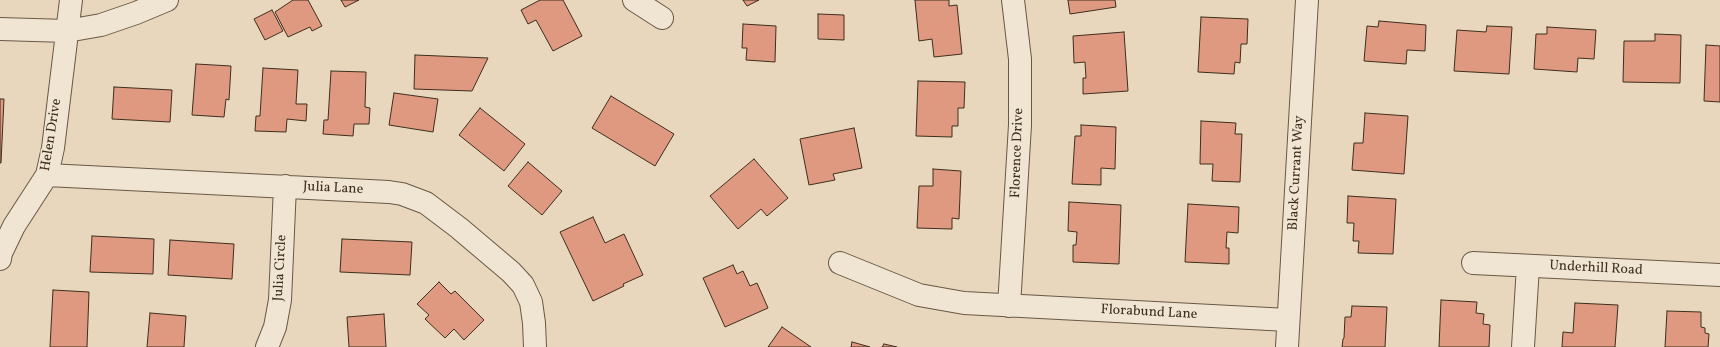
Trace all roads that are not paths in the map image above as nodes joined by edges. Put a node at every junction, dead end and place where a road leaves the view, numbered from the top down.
1 (71, 0) edge
2 (166, 0) edge
3 (634, 0) edge
4 (1013, 0) edge
5 (1307, 0) edge
6 (662, 18) dead end
7 (0, 29) edge
8 (67, 31) junction
9 (47, 175) junction
10 (285, 186) junction
11 (0, 259) edge
12 (840, 263) dead end
13 (1473, 263) dead end
14 (1528, 266) junction
15 (1720, 275) edge
16 (1010, 306) junction
17 (1288, 320) junction
18 (267, 347) edge
19 (535, 347) edge
20 (1287, 347) edge
21 (1523, 347) edge

1 - 8 street, Helen Drive
2 - 8 street
3 - 6 street
4 - 16 street, Florence Drive
5 - 17 street, Black Currant Way
7 - 8 street
8 - 9 street, Helen Drive
9 - 10 street, Julia Lane
9 - 11 street, Helen Drive
10 - 18 street, Julia Circle
10 - 19 street, Julia Lane
12 - 16 street, Florabund Lane
13 - 14 street, Underhill Road
14 - 15 street, Underhill Road
14 - 21 street
16 - 17 street, Florabund Lane
17 - 20 street, Black Currant Way

